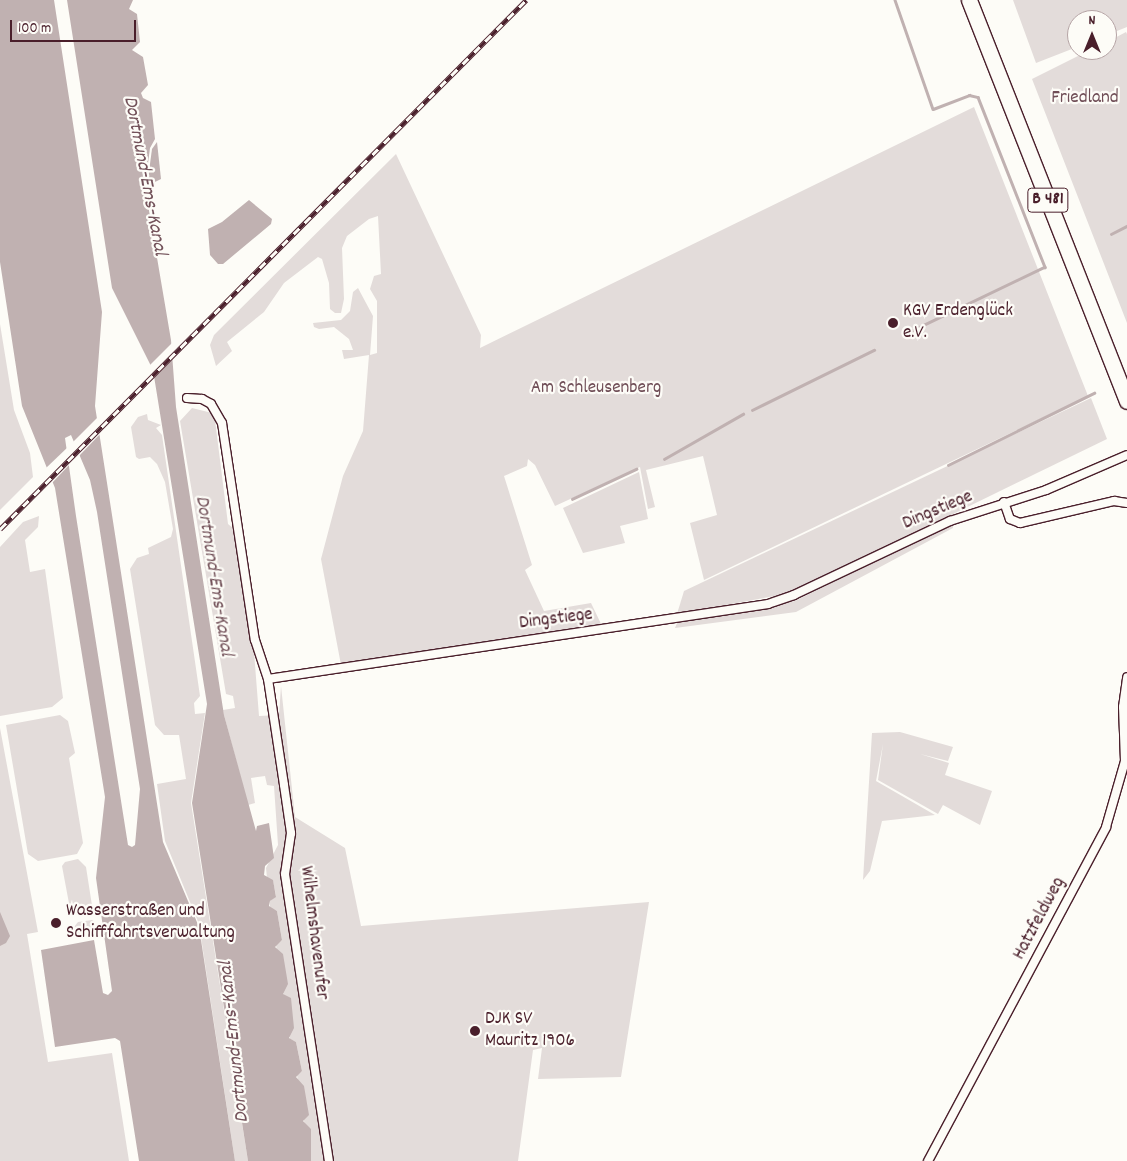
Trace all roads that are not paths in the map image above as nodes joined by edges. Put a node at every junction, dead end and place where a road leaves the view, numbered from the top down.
1 (969, 0) edge
2 (187, 398) dead end
3 (1127, 401) edge
4 (1124, 456) edge
5 (1004, 502) junction
6 (1127, 503) edge
7 (1127, 677) edge
8 (268, 679) junction
9 (329, 1161) edge
10 (928, 1161) edge

1 - 3 highway, B 481
2 - 8 street
4 - 5 street, Dingstiege
5 - 6 street
5 - 8 street, Dingstiege
7 - 10 street, Hatzfeldweg
8 - 9 street, Wilhelmshavenufer

